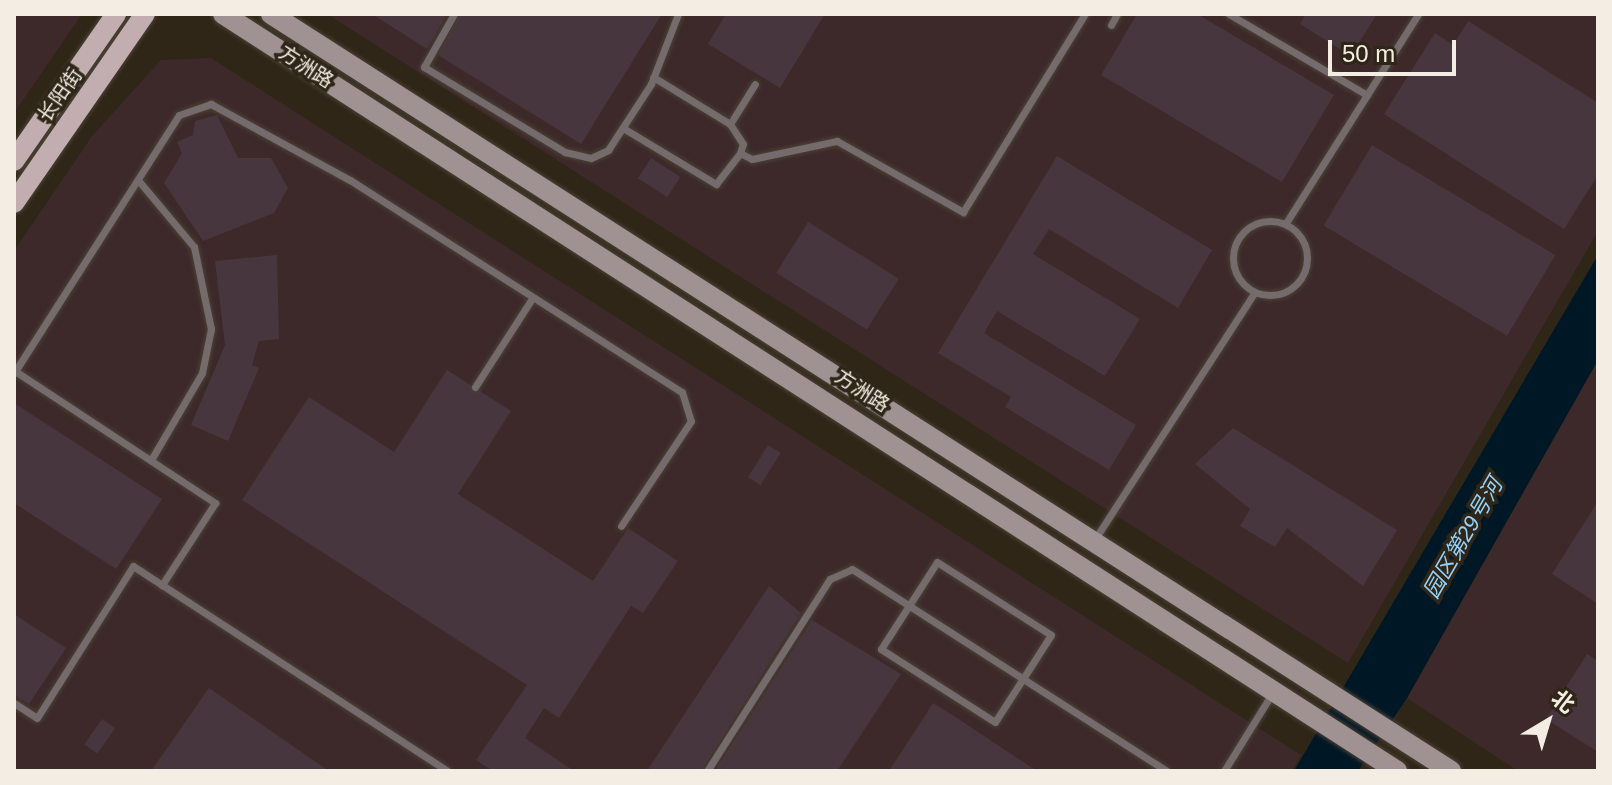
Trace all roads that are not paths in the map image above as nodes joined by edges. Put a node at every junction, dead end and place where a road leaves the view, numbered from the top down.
1 (116, 14) edge
2 (145, 14) edge
3 (223, 14) edge
4 (271, 14) edge
5 (454, 14) edge
6 (678, 14) edge
7 (1085, 14) edge
8 (1117, 14) edge
9 (1229, 14) edge
10 (1418, 14) edge
11 (1111, 25) dead end
12 (653, 77) junction
13 (755, 84) dead end
14 (1367, 95) junction
15 (730, 124) junction
16 (623, 128) junction
17 (740, 153) junction
18 (14, 161) edge
19 (138, 180) junction
20 (14, 203) edge
21 (1286, 223) junction
22 (1254, 293) junction
23 (531, 300) junction
24 (15, 372) edge
25 (475, 387) dead end
26 (151, 460) junction
27 (621, 526) dead end
28 (1095, 539) junction
29 (162, 585) junction
30 (910, 605) junction
31 (1023, 678) junction
32 (1274, 690) junction
33 (14, 703) edge
34 (447, 771) edge
35 (707, 771) edge
36 (1167, 771) edge
37 (1224, 771) edge
38 (1397, 771) edge
39 (1451, 771) edge

1 - 18 main road, 长阳街
2 - 20 main road, 长阳街
3 - 32 main road, 方洲路
4 - 28 main road, 方洲路
5 - 16 lane
6 - 12 lane
7 - 17 lane
8 - 11 lane
9 - 14 lane
10 - 14 lane
12 - 15 lane
12 - 16 lane
13 - 15 lane
14 - 21 lane
15 - 17 lane
16 - 17 lane
19 - 23 lane
19 - 24 lane
19 - 26 lane
21 - 22 lane
21 - 22 lane
22 - 28 lane
23 - 25 lane
23 - 27 lane
24 - 26 lane
26 - 29 lane
28 - 39 main road, 方洲路
29 - 33 lane
29 - 34 lane
30 - 31 lane
30 - 31 lane
30 - 31 lane
30 - 35 lane
31 - 36 lane
32 - 37 lane
32 - 38 main road, 方洲路

